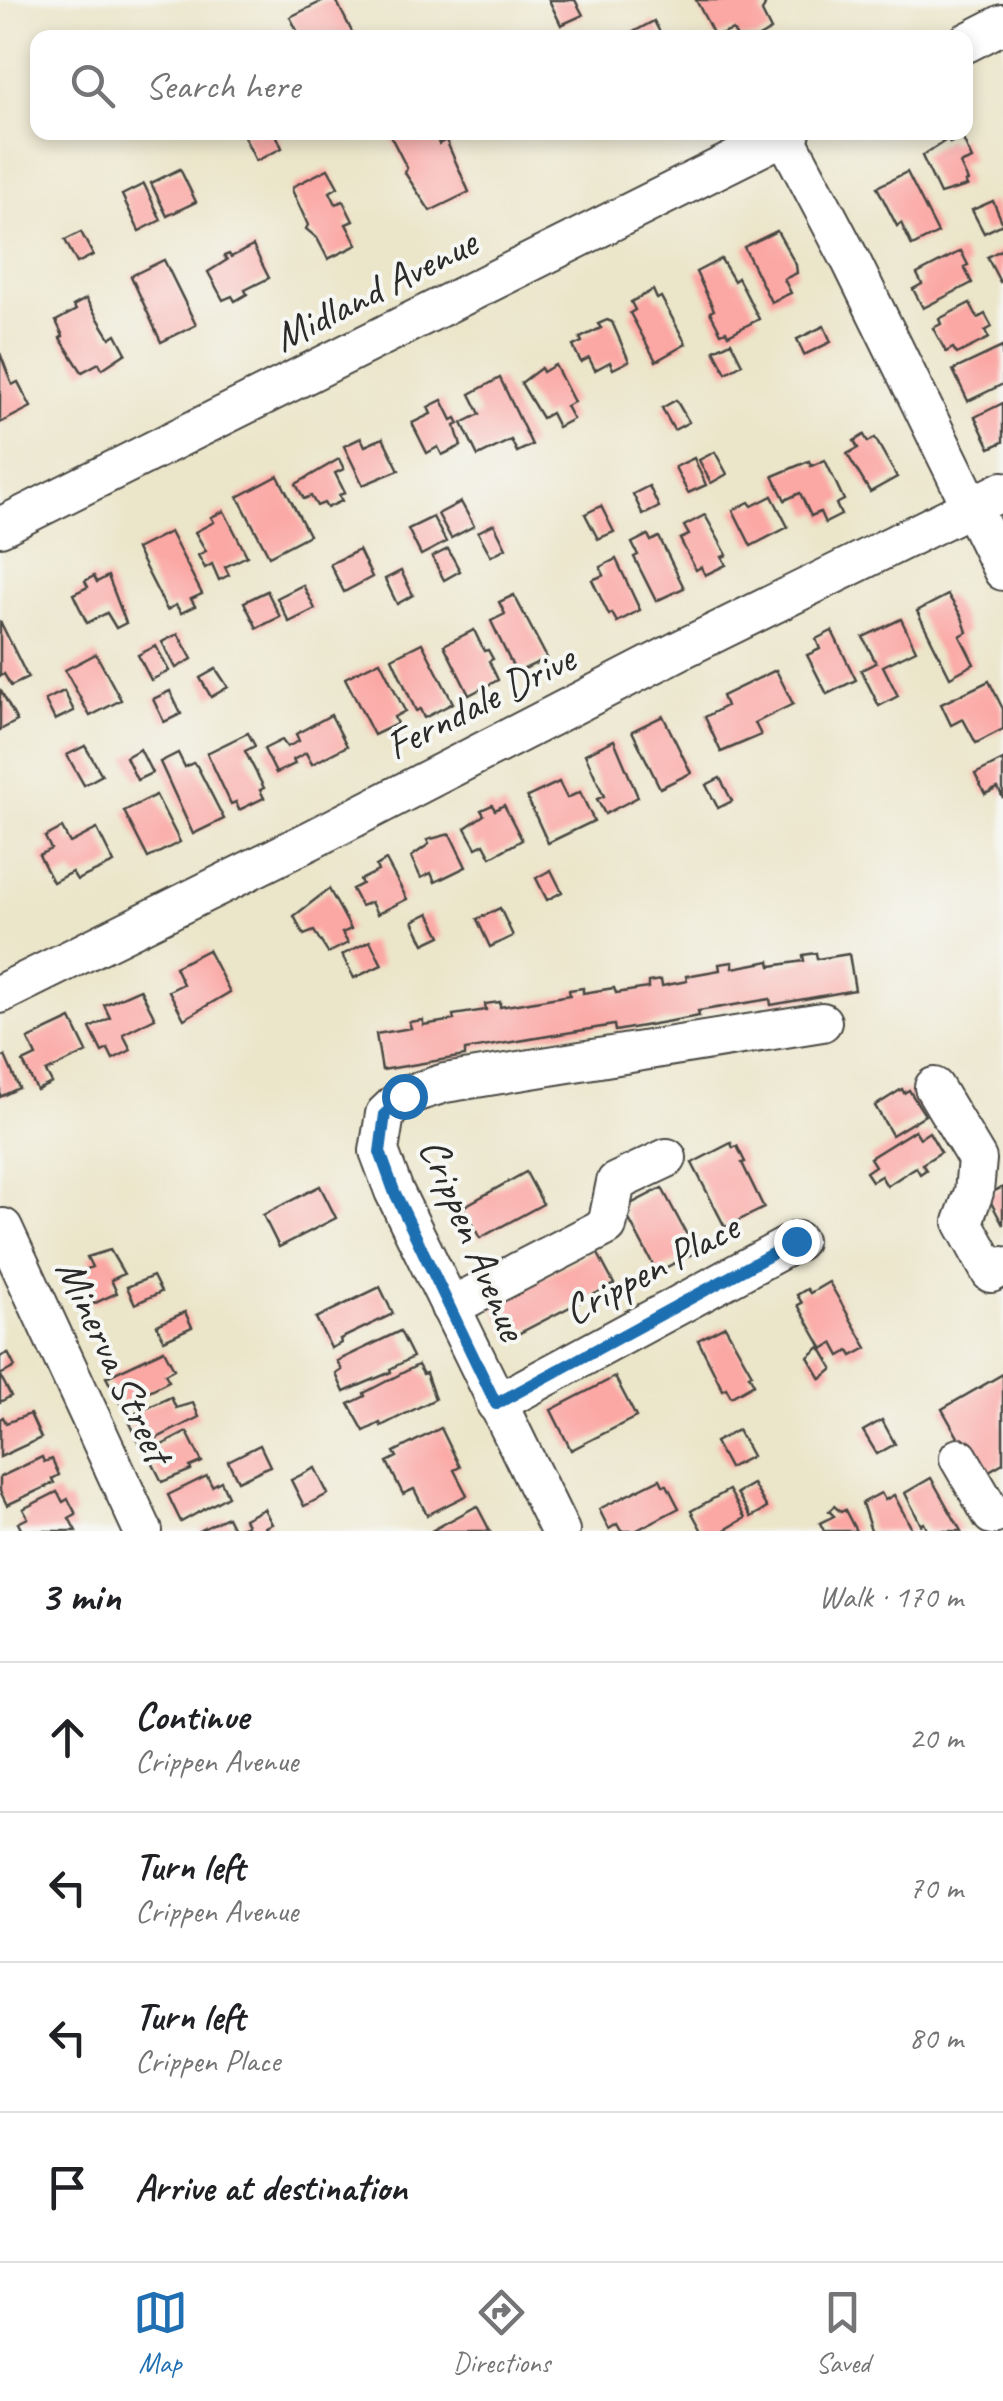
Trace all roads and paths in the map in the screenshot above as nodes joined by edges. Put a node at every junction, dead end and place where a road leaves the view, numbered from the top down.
1 (1003, 24) edge
2 (973, 39) edge
3 (776, 140) edge
4 (791, 140) edge
5 (987, 498) edge
6 (0, 527) edge
7 (1003, 571) edge
8 (0, 994) edge
9 (822, 1022) dead end
10 (934, 1087) dead end
11 (667, 1158) dead end
12 (3, 1228) dead end
13 (796, 1241) dead end
14 (1003, 1266) edge
15 (450, 1306) junction
16 (496, 1404) junction
17 (958, 1458) dead end
18 (999, 1518) edge
19 (144, 1531) edge
20 (560, 1531) edge

1 - 2 street
3 - 6 street, Midland Avenue
4 - 5 street
5 - 7 street
5 - 8 street, Ferndale Drive
9 - 15 street, Crippen Avenue
10 - 14 street
11 - 15 street
12 - 19 street, Minerva Street
13 - 16 street, Crippen Place
15 - 16 street, Crippen Avenue
16 - 20 street, Crippen Avenue
17 - 18 street

